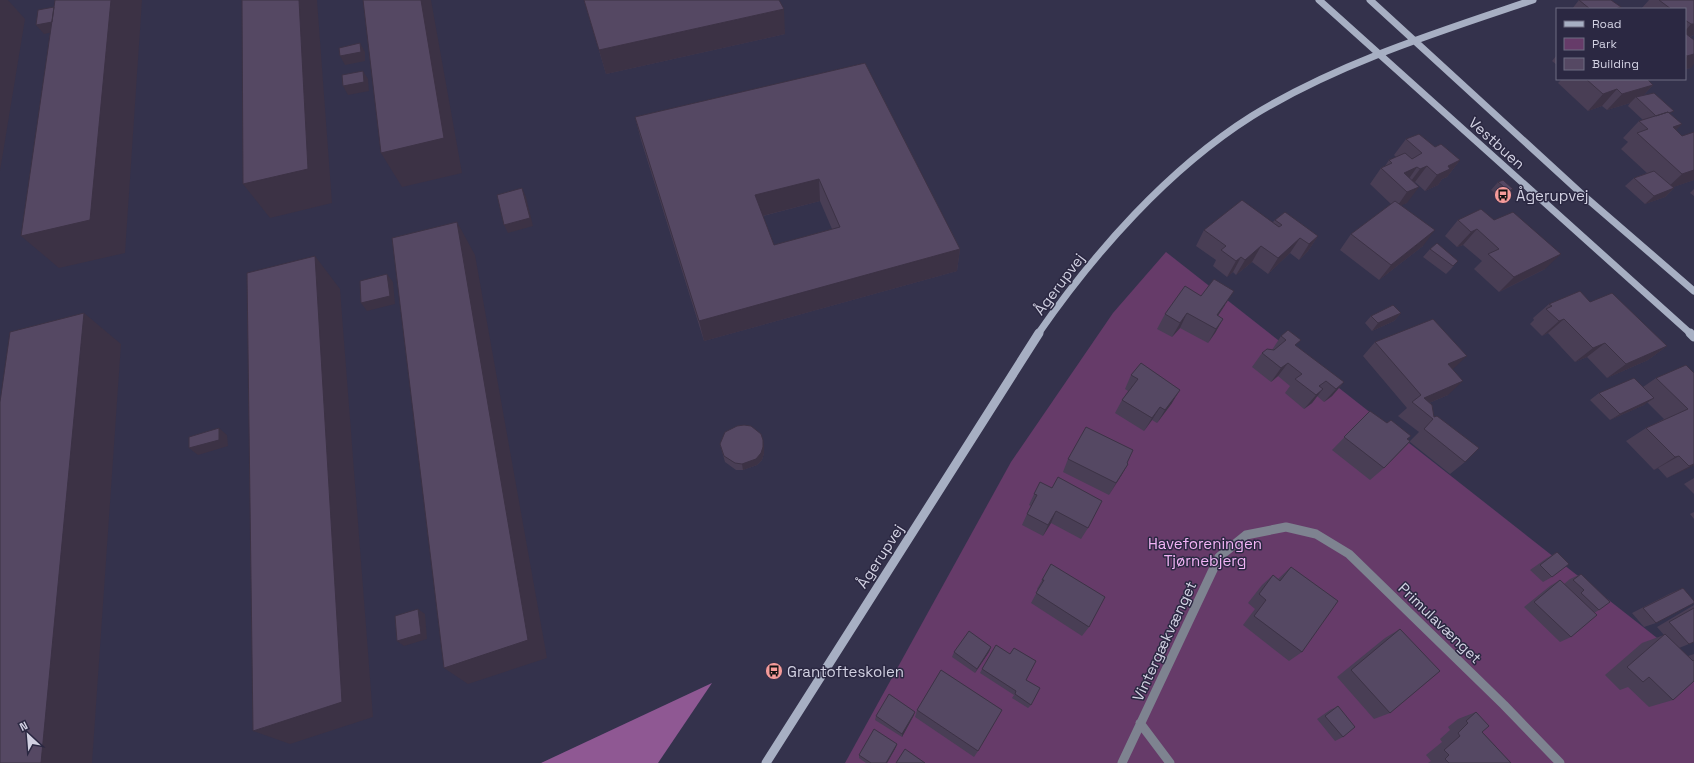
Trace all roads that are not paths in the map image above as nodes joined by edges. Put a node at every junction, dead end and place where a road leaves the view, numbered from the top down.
1 (1319, 0) edge
2 (1370, 0) edge
3 (1533, 0) edge
4 (1416, 42) junction
5 (1380, 55) junction
6 (1694, 291) edge
7 (1694, 337) edge
8 (1286, 527) joint
9 (1140, 723) junction
10 (766, 763) edge
11 (1122, 763) edge
12 (1170, 763) edge
13 (1560, 763) edge

1 - 5 street, Vestbuen
2 - 4 street, Vestbuen
3 - 4 street, Ågerupvej
4 - 5 street, Ågerupvej
4 - 6 street, Vestbuen
5 - 7 street, Vestbuen
5 - 10 street, Ågerupvej
8 - 9 lane, Vintergækvænget
8 - 13 lane, Primulavænget
9 - 11 lane, Vintergækvænget
9 - 12 lane

